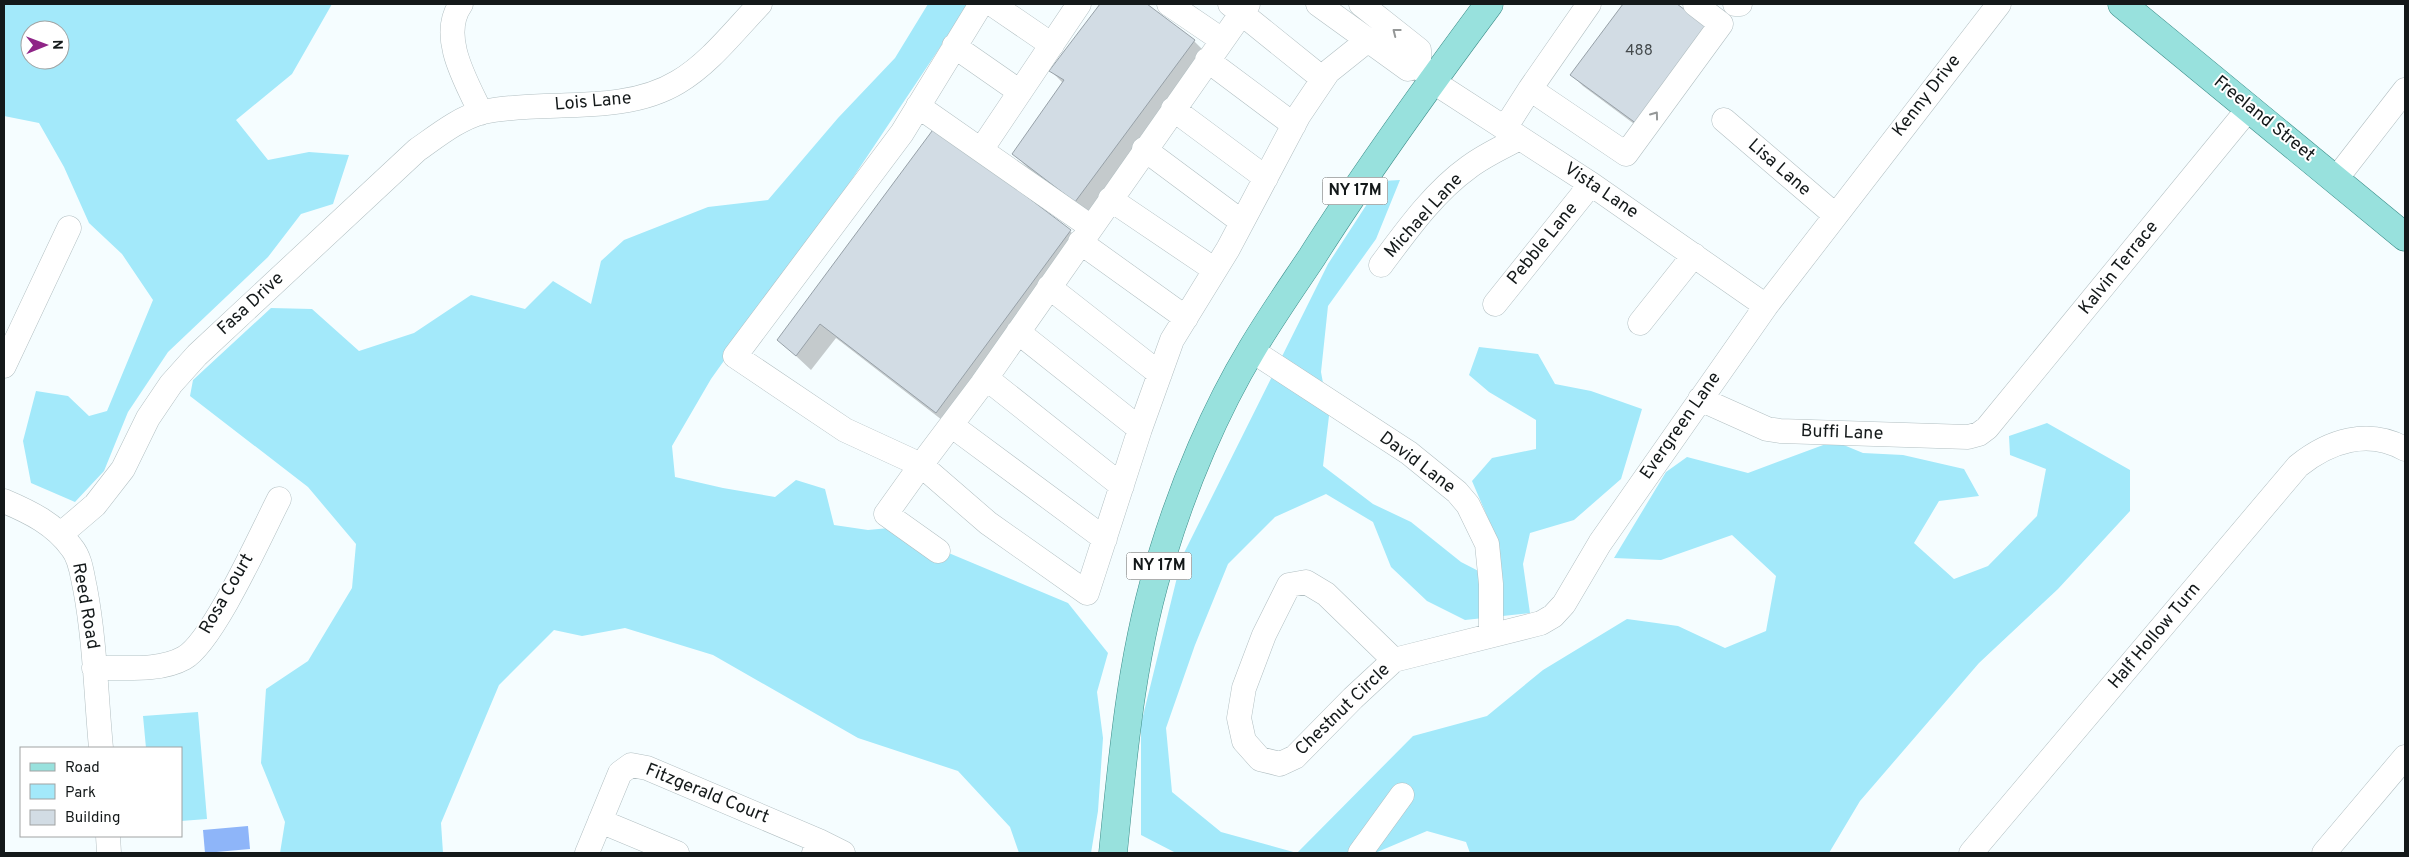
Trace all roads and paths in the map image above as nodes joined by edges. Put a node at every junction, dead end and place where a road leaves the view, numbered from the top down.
1 (461, 4) edge
2 (760, 4) edge
3 (980, 4) edge
4 (992, 4) edge
5 (1079, 4) edge
6 (1169, 4) edge
7 (1318, 4) edge
8 (1490, 4) edge
9 (1590, 4) edge
10 (1695, 4) edge
11 (1735, 4) edge
12 (1740, 4) edge
13 (1999, 4) edge
14 (2122, 4) edge
15 (1369, 6) edge
16 (1240, 7) edge
17 (1222, 40) junction
18 (1368, 40) junction
19 (1052, 45) junction
20 (954, 46) junction
21 (1207, 60) junction
22 (1425, 74) junction
23 (1325, 75) junction
24 (1530, 89) junction
25 (2405, 90) edge
26 (1020, 92) junction
27 (918, 106) junction
28 (2250, 107) junction
29 (1173, 109) junction
30 (481, 113) junction
31 (1724, 120) dead end
32 (1294, 125) junction
33 (1512, 133) junction
34 (1144, 149) junction
35 (981, 150) junction
36 (1266, 178) junction
37 (2336, 179) junction
38 (1591, 184) junction
39 (1856, 188) joint
40 (1110, 199) junction
41 (1835, 215) junction
42 (1242, 222) junction
43 (69, 228) dead end
44 (1086, 234) junction
45 (2405, 237) edge
46 (1694, 255) junction
47 (1382, 265) dead end
48 (1215, 270) junction
49 (1049, 287) junction
50 (1495, 304) dead end
51 (1766, 306) junction
52 (1186, 318) junction
53 (1640, 323) dead end
54 (1018, 332) junction
55 (1251, 350) junction
56 (4, 366) edge
57 (1160, 374) junction
58 (986, 378) junction
59 (1700, 399) junction
60 (951, 425) junction
61 (1988, 428) joint
62 (1140, 429) junction
63 (2405, 450) edge
64 (920, 465) junction
65 (1122, 486) junction
66 (279, 499) dead end
67 (4, 501) edge
68 (61, 534) junction
69 (1105, 539) junction
70 (938, 552) dead end
71 (1491, 635) junction
72 (1394, 660) junction
73 (94, 668) junction
74 (101, 747) edge
75 (2405, 757) edge
76 (1402, 795) dead end
77 (600, 821) junction
78 (108, 837) edge
79 (816, 847) edge
80 (109, 853) edge
81 (587, 853) edge
82 (677, 853) edge
83 (842, 853) edge
84 (1113, 853) edge
85 (1360, 853) edge
86 (1971, 853) edge
87 (2324, 853) edge

1 - 30 street
2 - 30 street, Lois Lane
3 - 20 street
4 - 19 street
5 - 19 street
6 - 17 street
7 - 18 street
8 - 22 main road, NY 17M
9 - 24 street
24 -> 10 street
11 - 12 street
13 - 39 street, Kenny Drive
14 - 28 main road, Freeland Street
22 -> 15 street
16 - 17 street
16 - 23 street
17 - 21 street
18 - 22 street
18 - 23 street
19 - 26 street
20 - 26 street
20 - 27 street
21 - 29 street
21 - 32 street
22 - 33 street, Vista Lane
22 - 55 main road, NY 17M
23 - 32 street
24 - 33 street
25 - 37 street
26 - 35 street
27 - 35 street
27 - 64 street
28 - 37 main road, Freeland Street
28 - 61 street, Kalvin Terrace
29 - 34 street
29 - 36 street
30 - 68 street, Fasa Drive
31 - 41 street, Lisa Lane
32 - 36 street
33 - 38 street, Vista Lane
33 - 47 street, Michael Lane
34 - 40 street
34 - 42 street
35 - 44 street
36 - 42 street
37 - 45 main road, Freeland Street
38 - 46 street, Vista Lane
38 - 50 street, Pebble Lane
39 - 41 street, Evergreen Lane
40 - 44 street
40 - 48 street
41 - 51 street, Evergreen Lane
42 - 48 street
43 - 56 street
44 - 49 street
44 - 52 street
46 - 51 street, Vista Lane
46 - 53 street
48 - 52 street
49 - 54 street
49 - 57 street
51 - 59 street, Evergreen Lane
52 - 57 street
54 - 58 street
54 - 62 street
55 - 71 street, David Lane
55 - 84 main road, NY 17M
57 - 62 street
58 - 60 street
58 - 65 street
59 - 61 street, Buffi Lane
59 - 71 street, Evergreen Lane
60 - 64 street
60 - 69 street
62 - 65 street
63 - 86 street, Half Hollow Turn
64 - 69 street
64 - 70 street
65 - 69 street
66 - 73 street, Rosa Court
67 - 68 street, Reed Road
68 - 73 street, Reed Road
71 - 72 street, Chestnut Circle
72 - 72 street, Chestnut Circle
73 - 74 street, Reed Road
75 - 87 street
76 - 85 street
77 - 79 street, Fitzgerald Court
77 - 81 street, Fitzgerald Court
77 - 82 street
78 - 80 street
79 - 83 street, Fitzgerald Court

